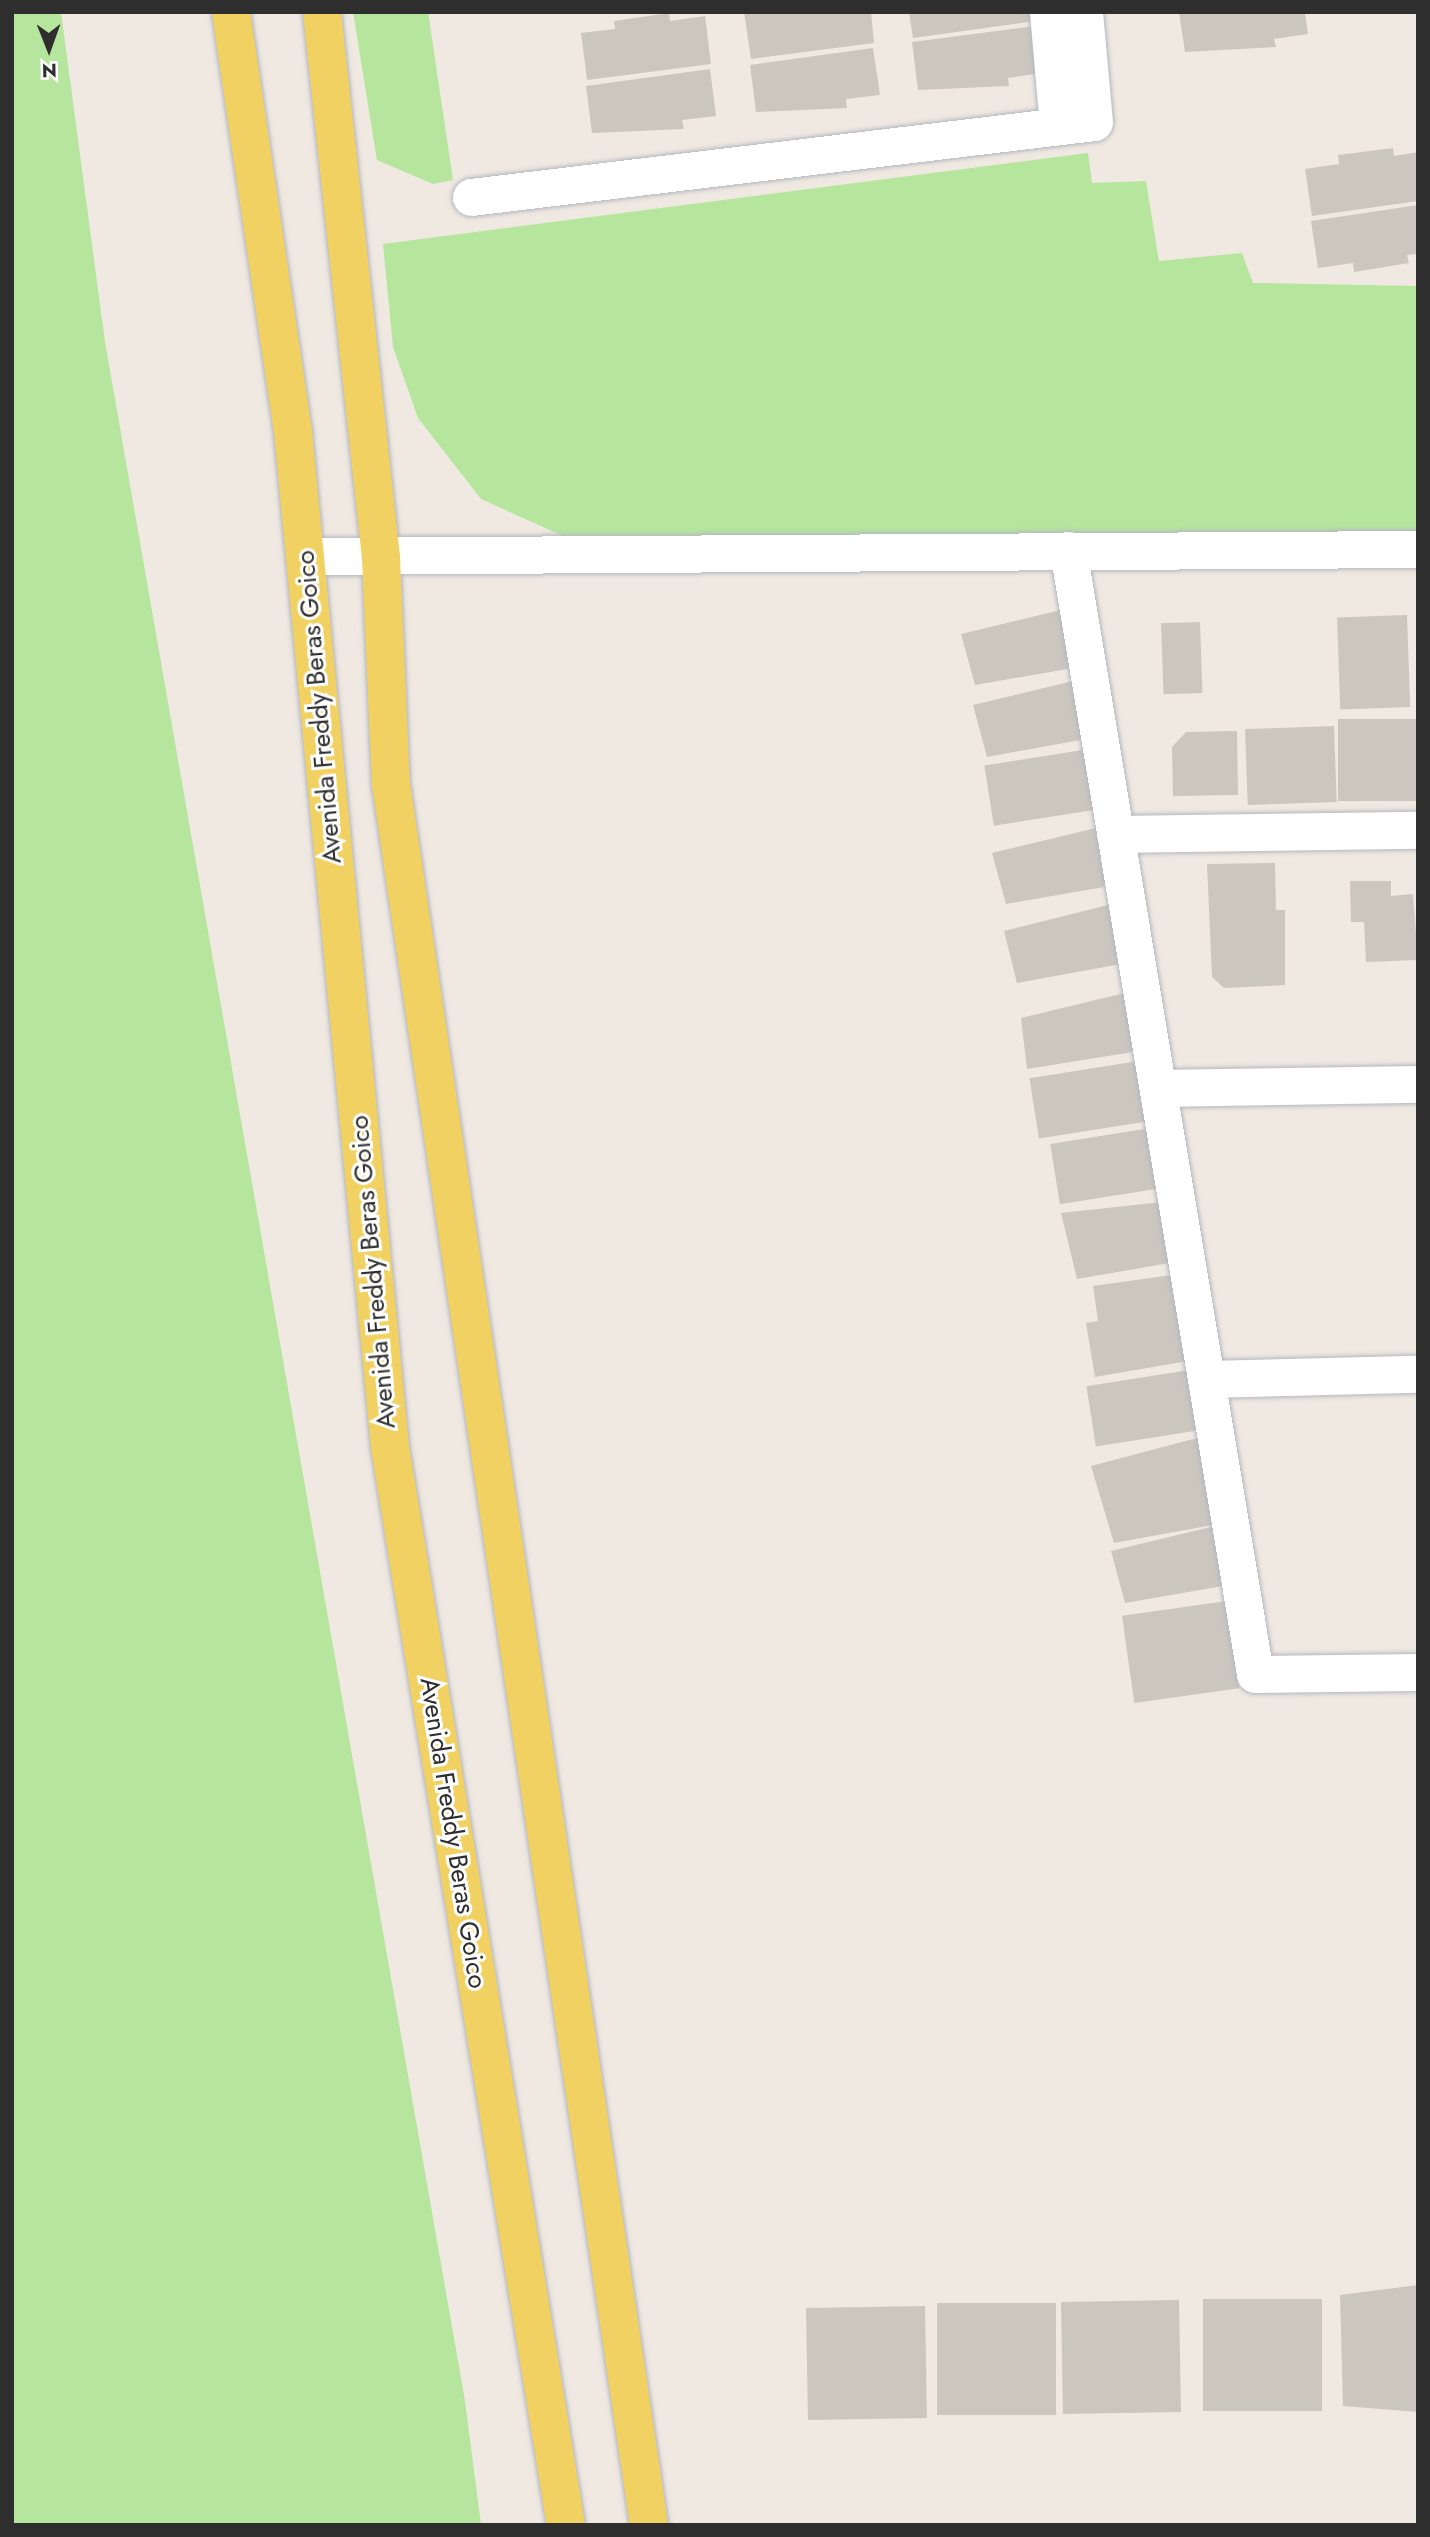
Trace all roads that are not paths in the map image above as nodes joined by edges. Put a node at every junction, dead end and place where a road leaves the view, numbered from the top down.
1 (231, 12) edge
2 (322, 12) edge
3 (1048, 12) edge
4 (1084, 12) edge
5 (1058, 126) junction
6 (471, 197) dead end
7 (1418, 549) edge
8 (1068, 551) junction
9 (305, 556) junction
10 (381, 558) junction
11 (1418, 830) edge
12 (1115, 834) junction
13 (1418, 1084) edge
14 (1158, 1088) junction
15 (1418, 1374) edge
16 (1206, 1379) junction
17 (1418, 1672) edge
18 (566, 2525) edge
19 (649, 2525) edge

1 - 9 main road, Avenida Freddy Beras Goico
2 - 10 main road
3 - 5 street
4 - 5 street
5 - 6 street
7 - 8 street
8 - 10 street
8 - 12 street
9 - 10 street
9 - 18 main road, Avenida Freddy Beras Goico
10 - 19 main road
11 - 12 street
12 - 14 street
13 - 14 street
14 - 16 street
15 - 16 street
16 - 17 street

